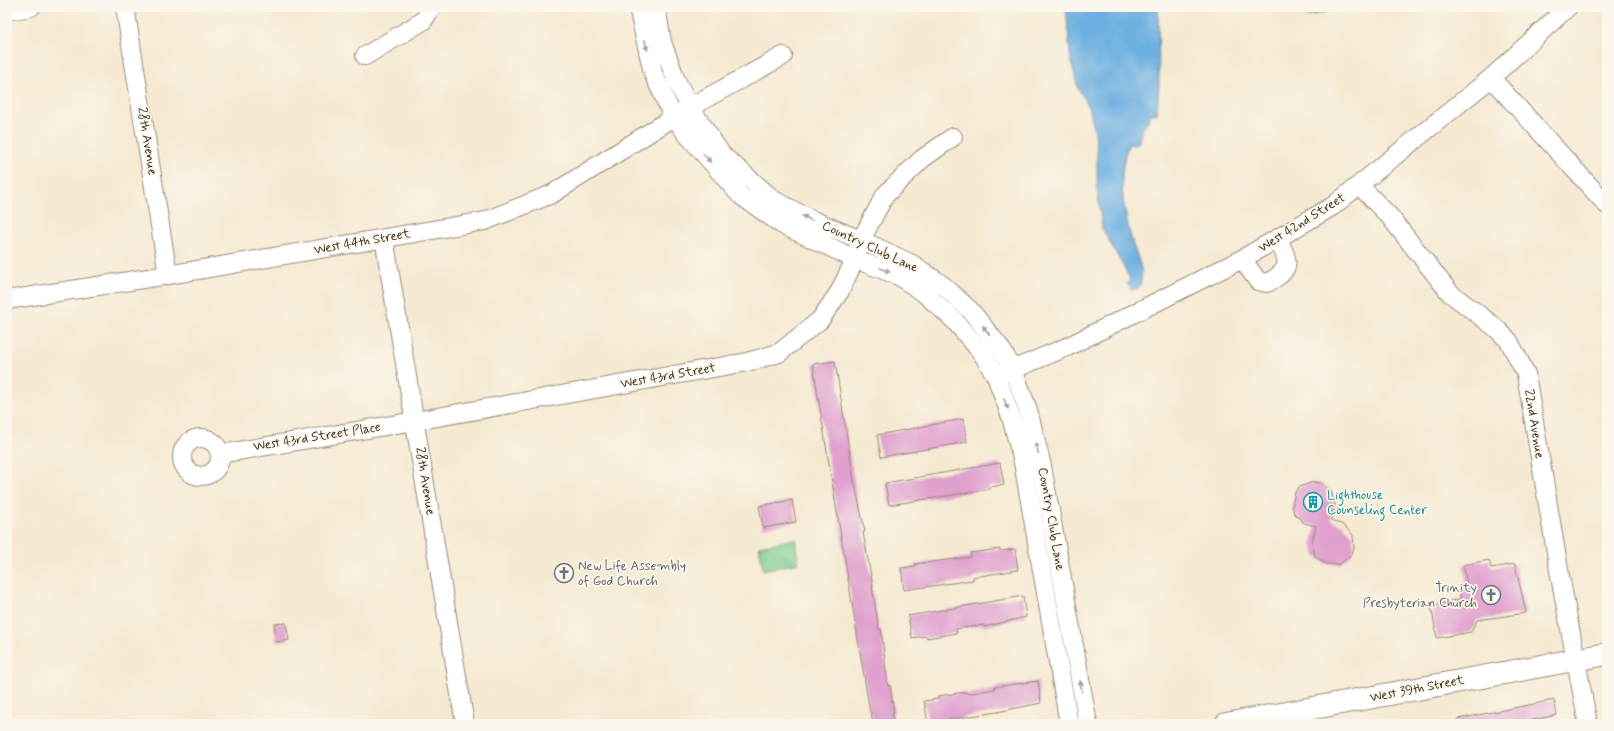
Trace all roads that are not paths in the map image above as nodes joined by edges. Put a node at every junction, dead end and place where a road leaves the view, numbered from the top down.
1 (31, 7) edge
2 (125, 7) edge
3 (432, 7) edge
4 (638, 7) edge
5 (656, 7) edge
6 (1568, 7) edge
7 (7, 11) edge
8 (365, 56) dead end
9 (783, 56) dead end
10 (1491, 78) junction
11 (683, 112) junction
12 (953, 137) dead end
13 (1359, 185) junction
14 (1607, 205) edge
15 (384, 238) junction
16 (1277, 239) junction
17 (861, 240) junction
18 (855, 259) junction
19 (1242, 259) junction
20 (168, 275) junction
21 (7, 300) edge
22 (1013, 369) junction
23 (996, 376) junction
24 (415, 421) junction
25 (220, 454) dead end
26 (1607, 654) edge
27 (1576, 659) junction
28 (465, 724) edge
29 (1069, 724) edge
30 (1088, 724) edge
31 (1226, 724) edge
32 (1588, 724) edge

1 - 7 street
2 - 20 street, 28th Avenue
3 - 8 street
4 -> 11 street, Country Club Lane
5 - 11 street, Country Club Lane
6 - 10 street, West 42nd Street
9 - 11 street, West 44th Street
10 - 13 street, West 42nd Street
10 - 14 street
11 - 15 street, West 44th Street
17 -> 11 street, Country Club Lane
11 -> 18 street, Country Club Lane
12 - 17 street
13 - 16 street, West 42nd Street
13 - 27 street, 22nd Avenue
15 - 20 street, West 44th Street
15 - 24 street, 28th Avenue
16 - 19 street, West 42nd Street
16 - 19 street
17 - 18 street, West 43rd Street
22 -> 17 street, Country Club Lane
18 -> 23 street, Country Club Lane
18 - 24 street, West 43rd Street
19 - 22 street, West 42nd Street
20 - 21 street, West 44th Street
22 - 23 street, West 42nd Street
30 -> 22 street, Country Club Lane
23 -> 29 street, Country Club Lane
24 - 25 street, West 43rd Street Place
24 - 28 street, 28th Avenue
26 - 27 main road, West 39th Street
27 - 31 main road, West 39th Street
27 - 32 street, 22nd Avenue

